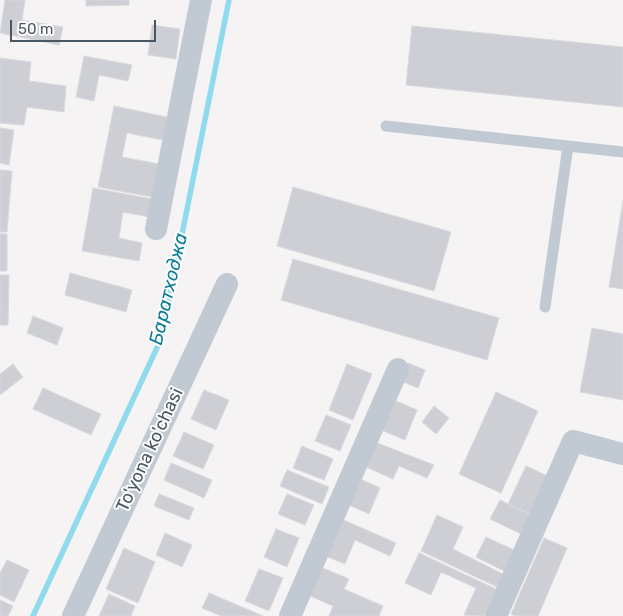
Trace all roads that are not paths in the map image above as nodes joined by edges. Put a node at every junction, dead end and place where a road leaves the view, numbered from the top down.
1 (201, 0) edge
2 (386, 126) dead end
3 (568, 146) junction
4 (623, 152) edge
5 (156, 229) dead end
6 (227, 284) dead end
7 (545, 307) dead end
8 (398, 369) dead end
9 (623, 454) edge
10 (73, 616) edge
11 (290, 616) edge
12 (496, 616) edge

1 - 5 street
2 - 3 lane
3 - 4 lane
3 - 7 lane
6 - 10 street, To'yona ko'chasi
8 - 11 street
9 - 12 street

